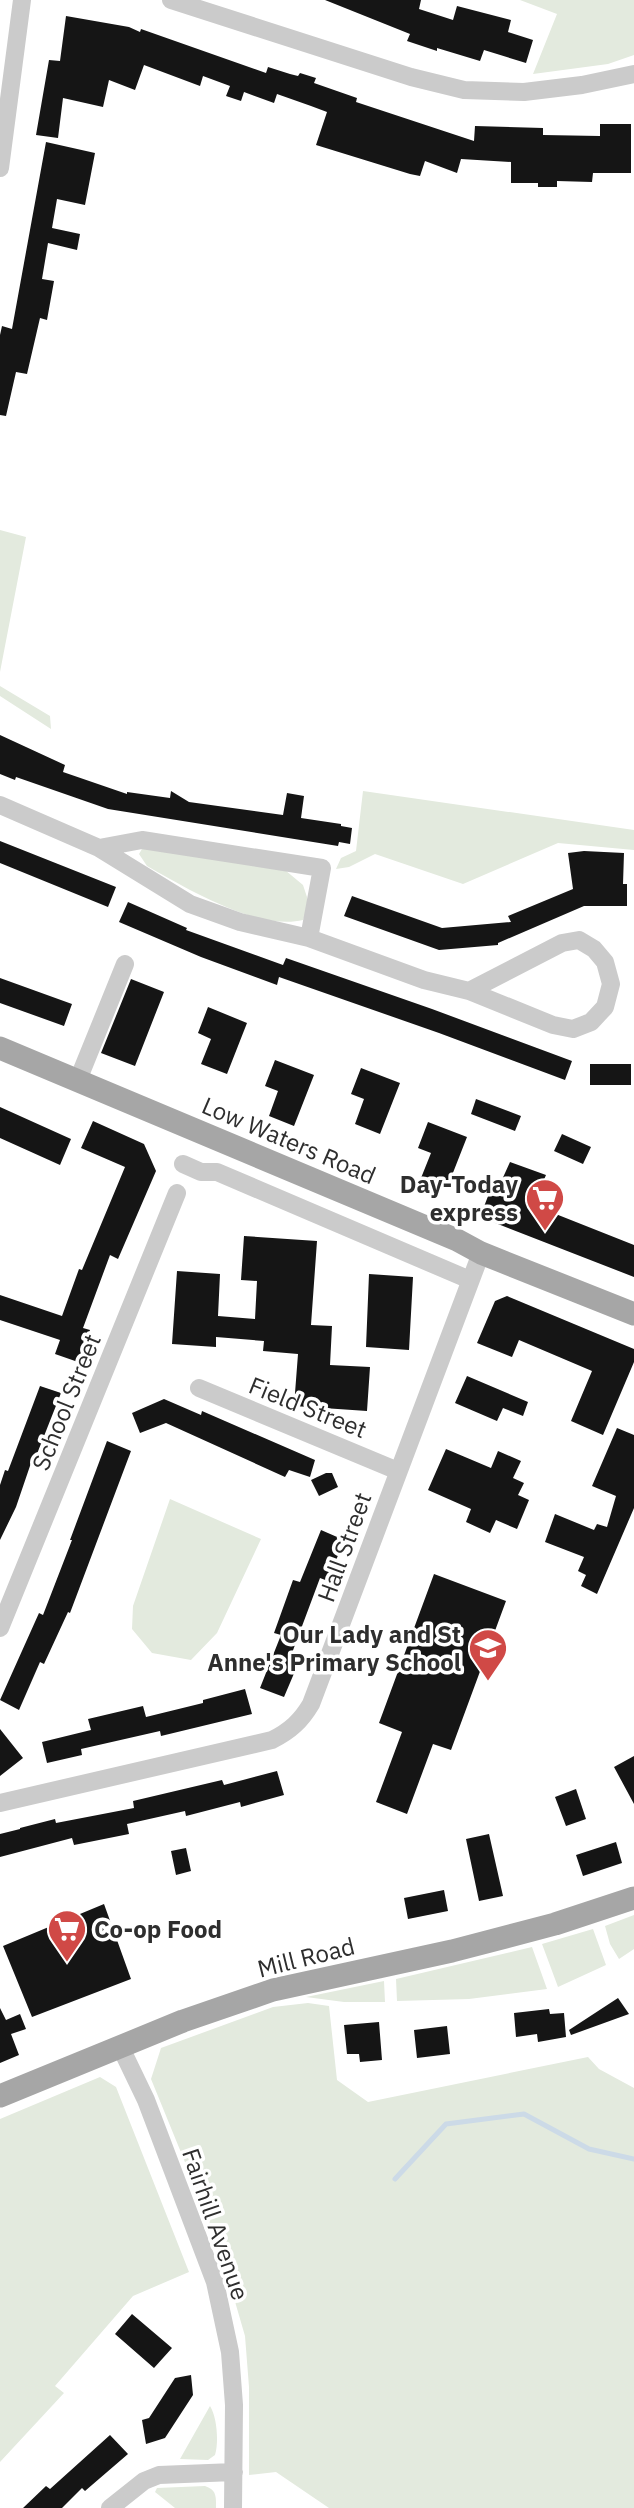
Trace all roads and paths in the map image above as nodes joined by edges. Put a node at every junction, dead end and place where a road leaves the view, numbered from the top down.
1 (22, 0) edge
2 (171, 0) edge
3 (634, 74) edge
4 (0, 168) edge
5 (0, 805) edge
6 (99, 848) junction
7 (309, 938) junction
8 (125, 964) dead end
9 (469, 990) junction
10 (0, 1048) edge
11 (78, 1080) junction
12 (183, 1164) dead end
13 (177, 1193) dead end
14 (481, 1253) junction
15 (470, 1280) junction
16 (634, 1314) edge
17 (199, 1388) dead end
18 (398, 1471) junction
19 (0, 1628) edge
20 (0, 1803) edge
21 (634, 1898) edge
22 (121, 2048) junction
23 (0, 2096) edge
24 (233, 2472) junction
25 (110, 2508) edge
26 (233, 2508) edge

1 - 4 street
2 - 3 street
5 - 6 street
6 - 7 street
6 - 7 street
7 - 9 street
8 - 11 street
9 - 9 street
10 - 11 main road, Low Waters Road
11 - 14 main road, Low Waters Road
12 - 15 street
13 - 19 street, School Street
14 - 15 street, Hall Street
14 - 16 main road, Low Waters Road
15 - 18 street, Hall Street
17 - 18 street, Field Street
18 - 20 street, Hall Street
21 - 22 main road, Mill Road
22 - 23 main road, Mill Road
22 - 24 street, Fairhill Avenue
24 - 25 street
24 - 26 street, Fairhill Avenue

